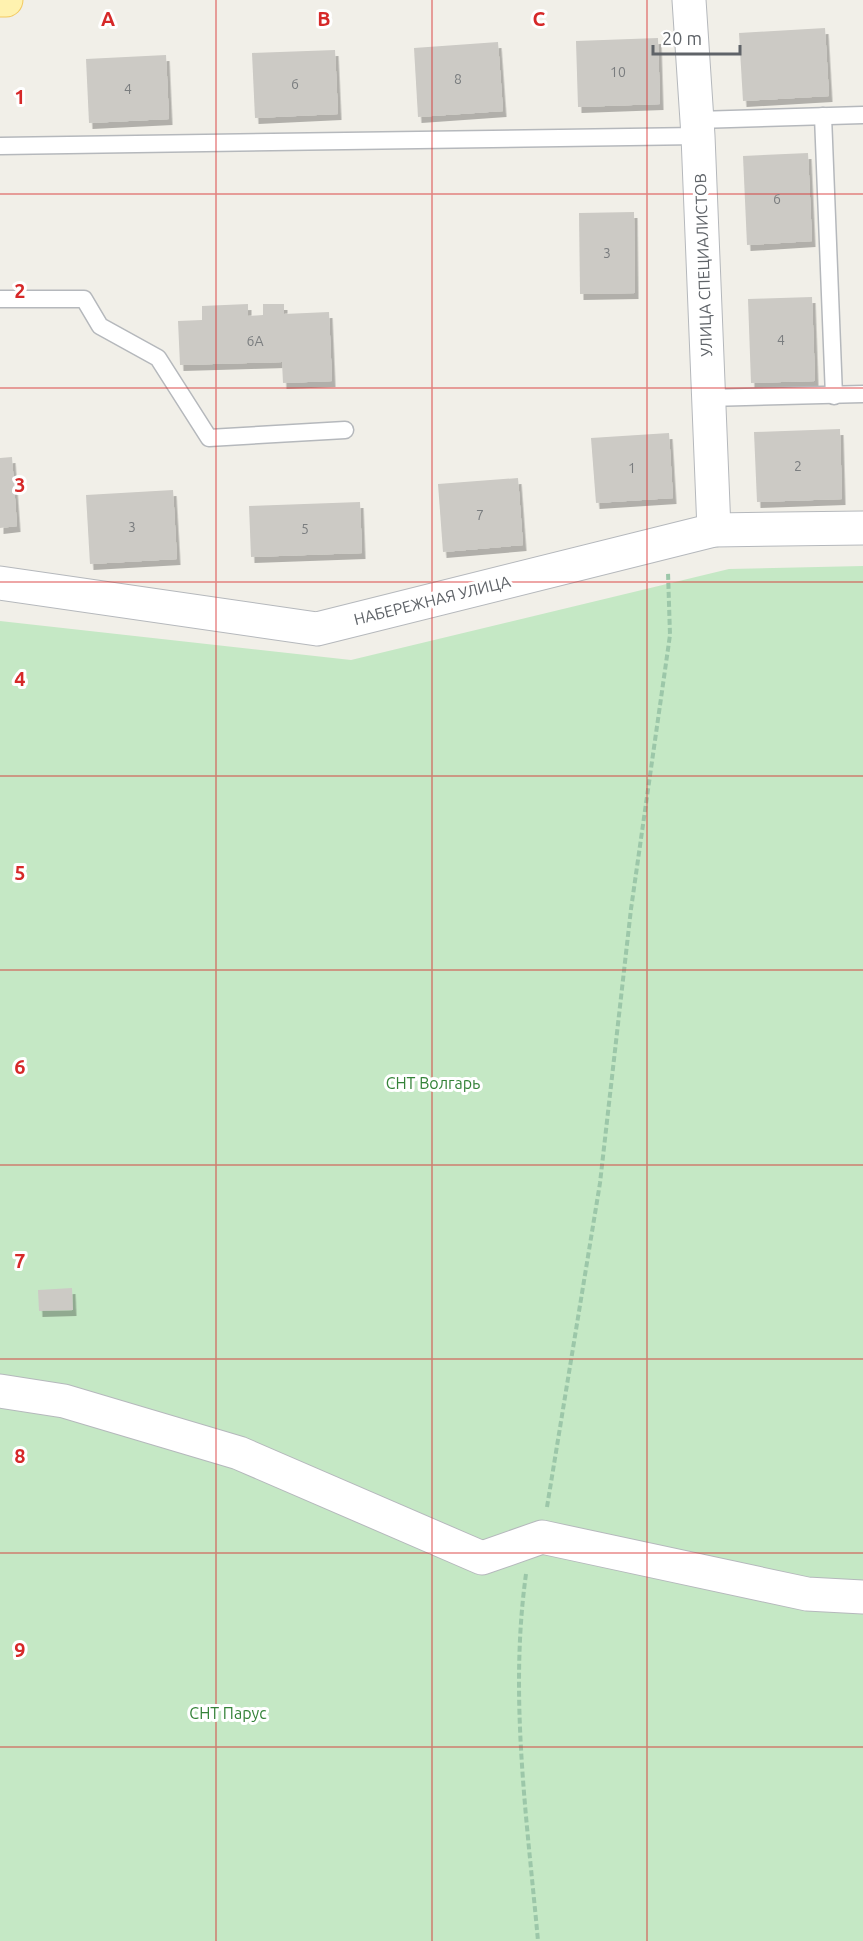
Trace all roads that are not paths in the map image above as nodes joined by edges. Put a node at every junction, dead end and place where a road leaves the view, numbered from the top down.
1 (0, 0) edge
2 (6, 0) edge
3 (689, 0) edge
4 (863, 115) edge
5 (823, 116) junction
6 (698, 128) junction
7 (0, 146) edge
8 (0, 299) edge
9 (863, 394) edge
10 (834, 396) junction
11 (708, 398) junction
12 (345, 430) dead end
13 (863, 528) edge
14 (714, 530) junction
15 (0, 583) edge
16 (0, 1391) edge
17 (863, 1597) edge

1 - 2 main road
3 - 6 street, УЛИЦА СПЕЦИАЛИСТОВ
4 - 5 lane
5 - 6 lane
5 - 10 lane
6 - 7 lane
6 - 11 street, УЛИЦА СПЕЦИАЛИСТОВ
8 - 12 lane
9 - 10 lane
10 - 11 lane
11 - 14 street, УЛИЦА СПЕЦИАЛИСТОВ
13 - 14 street, НАБЕРЕЖНАЯ УЛИЦА
14 - 15 street, НАБЕРЕЖНАЯ УЛИЦА
16 - 17 street

